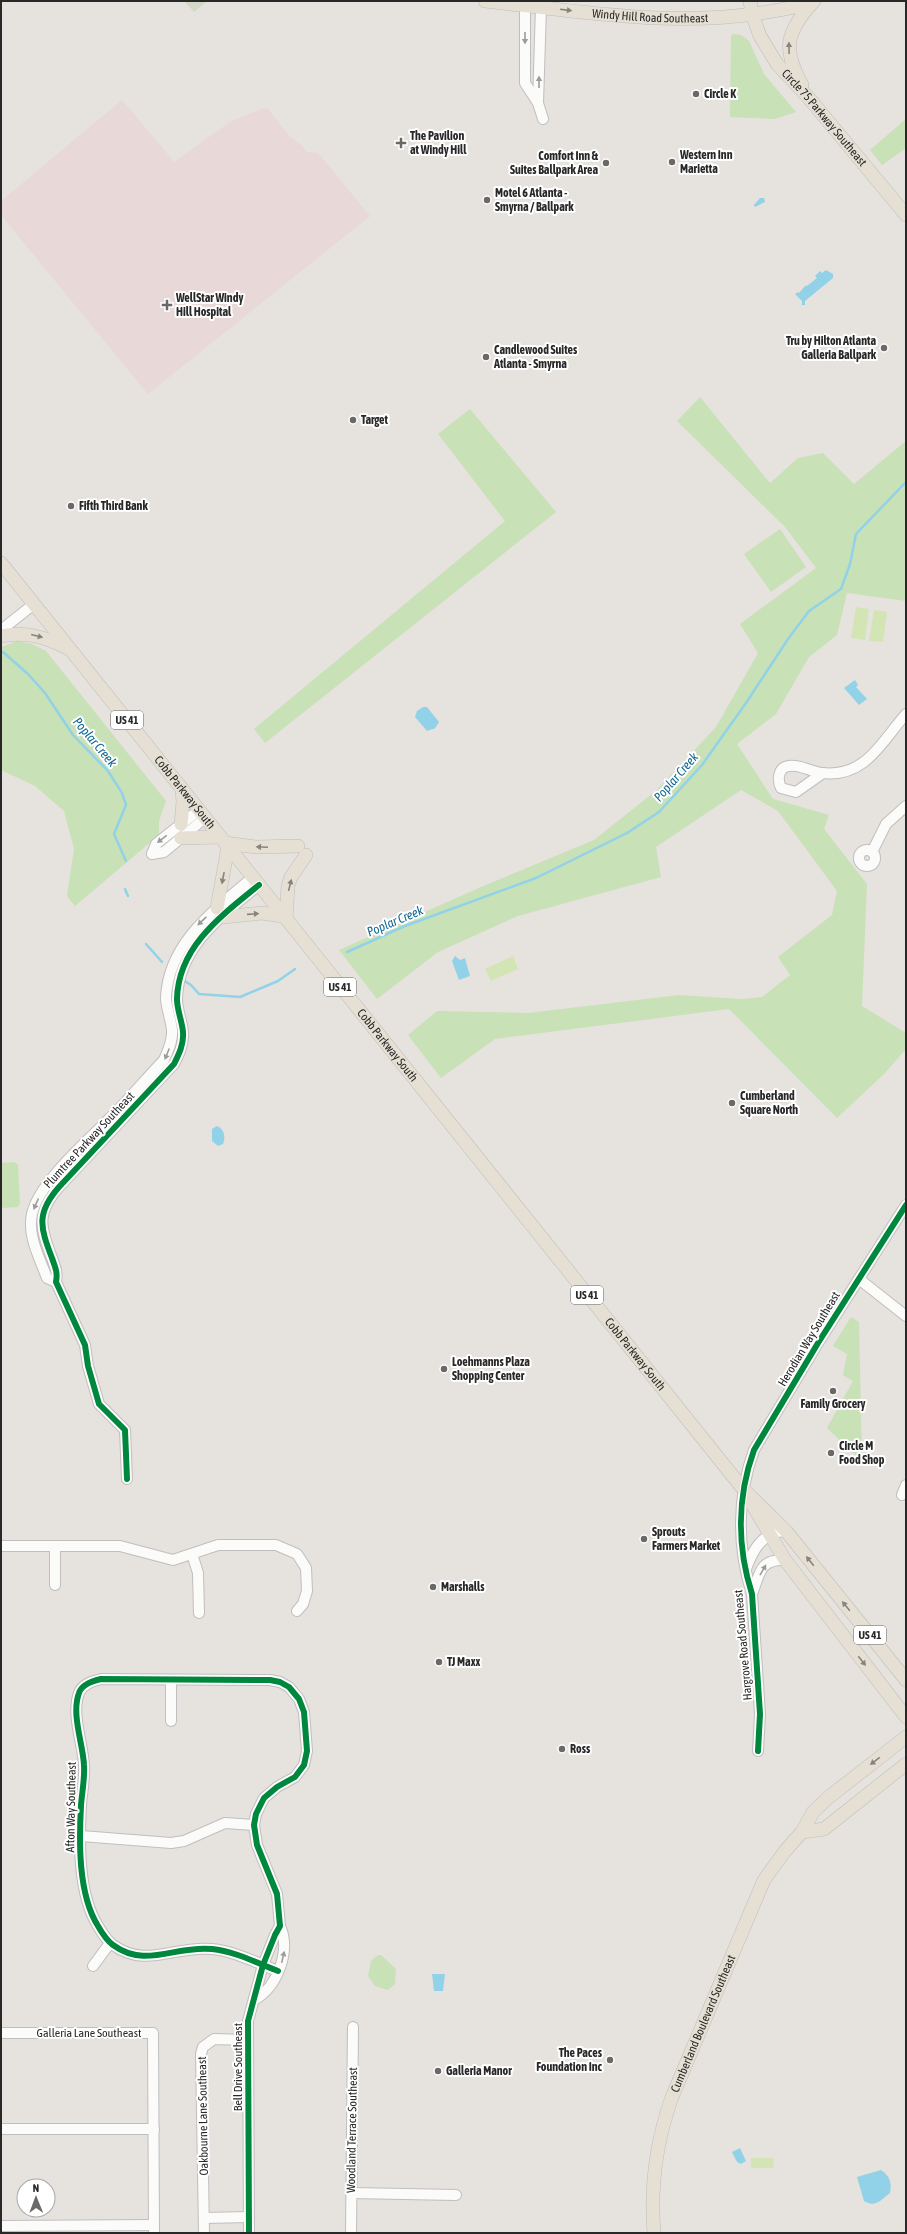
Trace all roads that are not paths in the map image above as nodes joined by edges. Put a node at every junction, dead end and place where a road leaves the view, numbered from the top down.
1 (485, 1) edge
2 (750, 1) edge
3 (814, 1) edge
4 (532, 4) edge
5 (752, 14) junction
6 (808, 97) junction
7 (538, 103) junction
8 (543, 119) dead end
9 (906, 215) edge
10 (1, 563) edge
11 (34, 604) junction
12 (1, 630) edge
13 (1, 636) edge
14 (71, 650) junction
15 (906, 714) edge
16 (823, 773) dead end
17 (182, 789) junction
18 (906, 806) edge
19 (202, 814) junction
20 (181, 824) junction
21 (181, 838) junction
22 (225, 843) junction
23 (872, 852) dead end
24 (256, 881) junction
25 (220, 912) junction
26 (285, 918) junction
27 (906, 1205) edge
28 (859, 1279) junction
29 (906, 1316) edge
30 (127, 1479) dead end
31 (744, 1490) junction
32 (786, 1532) junction
33 (770, 1535) junction
34 (1, 1546) edge
35 (55, 1546) junction
36 (192, 1554) junction
37 (785, 1560) junction
38 (746, 1571) junction
39 (55, 1585) dead end
40 (752, 1594) junction
41 (297, 1611) dead end
42 (200, 1613) dead end
43 (171, 1680) junction
44 (906, 1680) edge
45 (906, 1717) edge
46 (171, 1721) dead end
47 (906, 1737) edge
48 (758, 1751) dead end
49 (906, 1764) edge
50 (254, 1825) junction
51 (802, 1832) junction
52 (81, 1836) junction
53 (280, 1926) junction
54 (110, 1943) junction
55 (263, 1965) junction
56 (93, 1966) dead end
57 (278, 1971) junction
58 (254, 2000) junction
59 (353, 2027) dead end
60 (1, 2032) edge
61 (248, 2040) junction
62 (1, 2129) edge
63 (154, 2129) junction
64 (351, 2193) junction
65 (456, 2195) dead end
66 (249, 2217) junction
67 (204, 2218) junction
68 (1, 2226) edge
69 (154, 2229) edge
70 (204, 2233) edge
71 (249, 2233) edge
72 (351, 2233) edge
73 (654, 2233) edge

1 - 4 main road, Windy Hill Road Southeast
2 - 5 main road, Circle 75 Parkway Southeast
3 - 5 main road, Windy Hill Road Southeast
6 -> 3 main road
4 -> 5 main road, Windy Hill Road Southeast
7 -> 4 street
4 -> 7 street
5 - 6 main road, Circle 75 Parkway Southeast
6 - 9 main road, Circle 75 Parkway Southeast
7 - 8 street
10 - 11 main road, Cobb Parkway South / US 41
11 - 12 street
11 - 14 main road, Cobb Parkway South / US 41
13 -> 14 main road
14 - 17 main road, Cobb Parkway South / US 41
15 - 16 street
17 - 19 main road, Cobb Parkway South / US 41
17 - 20 main road
18 - 23 street
19 - 20 street
19 - 21 street
19 - 22 main road, Cobb Parkway South / US 41
20 -> 21 street
21 - 22 main road
22 - 24 main road, Cobb Parkway South / US 41
22 -> 25 main road
26 -> 22 main road
24 - 25 street, Plumtree Parkway Southeast
24 - 26 main road, Cobb Parkway South / US 41
25 -> 26 main road
25 - 30 street, Plumtree Parkway Southeast
26 - 31 main road, Cobb Parkway South / US 41
27 - 28 street, Herodian Way Southeast
28 - 29 street
28 - 31 street, Herodian Way Southeast
31 - 32 main road, Cobb Parkway South / US 41
31 - 33 main road, Cobb Parkway South / US 41
31 - 38 street, Hargrove Road Southeast
32 - 33 street
44 -> 32 main road, Cobb Parkway South / US 41
33 - 37 main road, Cobb Parkway South / US 41
33 - 38 street
34 - 35 street
35 - 36 street
35 - 39 street
36 - 41 street
36 - 42 street
40 -> 37 street, Hargrove Road Southeast
37 -> 45 main road, Cobb Parkway South / US 41
38 - 40 street, Hargrove Road Southeast
40 - 48 street, Hargrove Road Southeast
43 - 46 street
43 - 50 street, Afton Way Southeast
43 - 52 street, Afton Way Southeast
47 -> 51 main road, Cumberland Boulevard Southeast
49 - 51 main road
50 - 52 street
50 - 53 street
51 - 73 main road, Cumberland Boulevard Southeast
52 - 54 street, Afton Way Southeast
53 - 55 street, Bell Drive Southeast
57 -> 53 street
54 - 55 street, Afton Way Southeast
54 - 56 street
55 - 57 street, Afton Way Southeast
55 - 58 street, Bell Drive Southeast
57 - 58 street
58 - 61 street, Bell Drive Southeast
59 - 64 street, Woodland Terrace Southeast
60 - 63 street, Galleria Lane Southeast
61 - 66 street, Bell Drive Southeast
61 - 67 street, Oakbourne Lane Southeast
62 - 63 street
63 - 69 street, Galleria Lane Southeast
64 - 65 street
64 - 72 street, Woodland Terrace Southeast
66 - 67 street
66 - 71 street, Bell Drive Southeast
67 - 70 street, Oakbourne Lane Southeast
68 - 69 street, Galleria Lane Southeast

